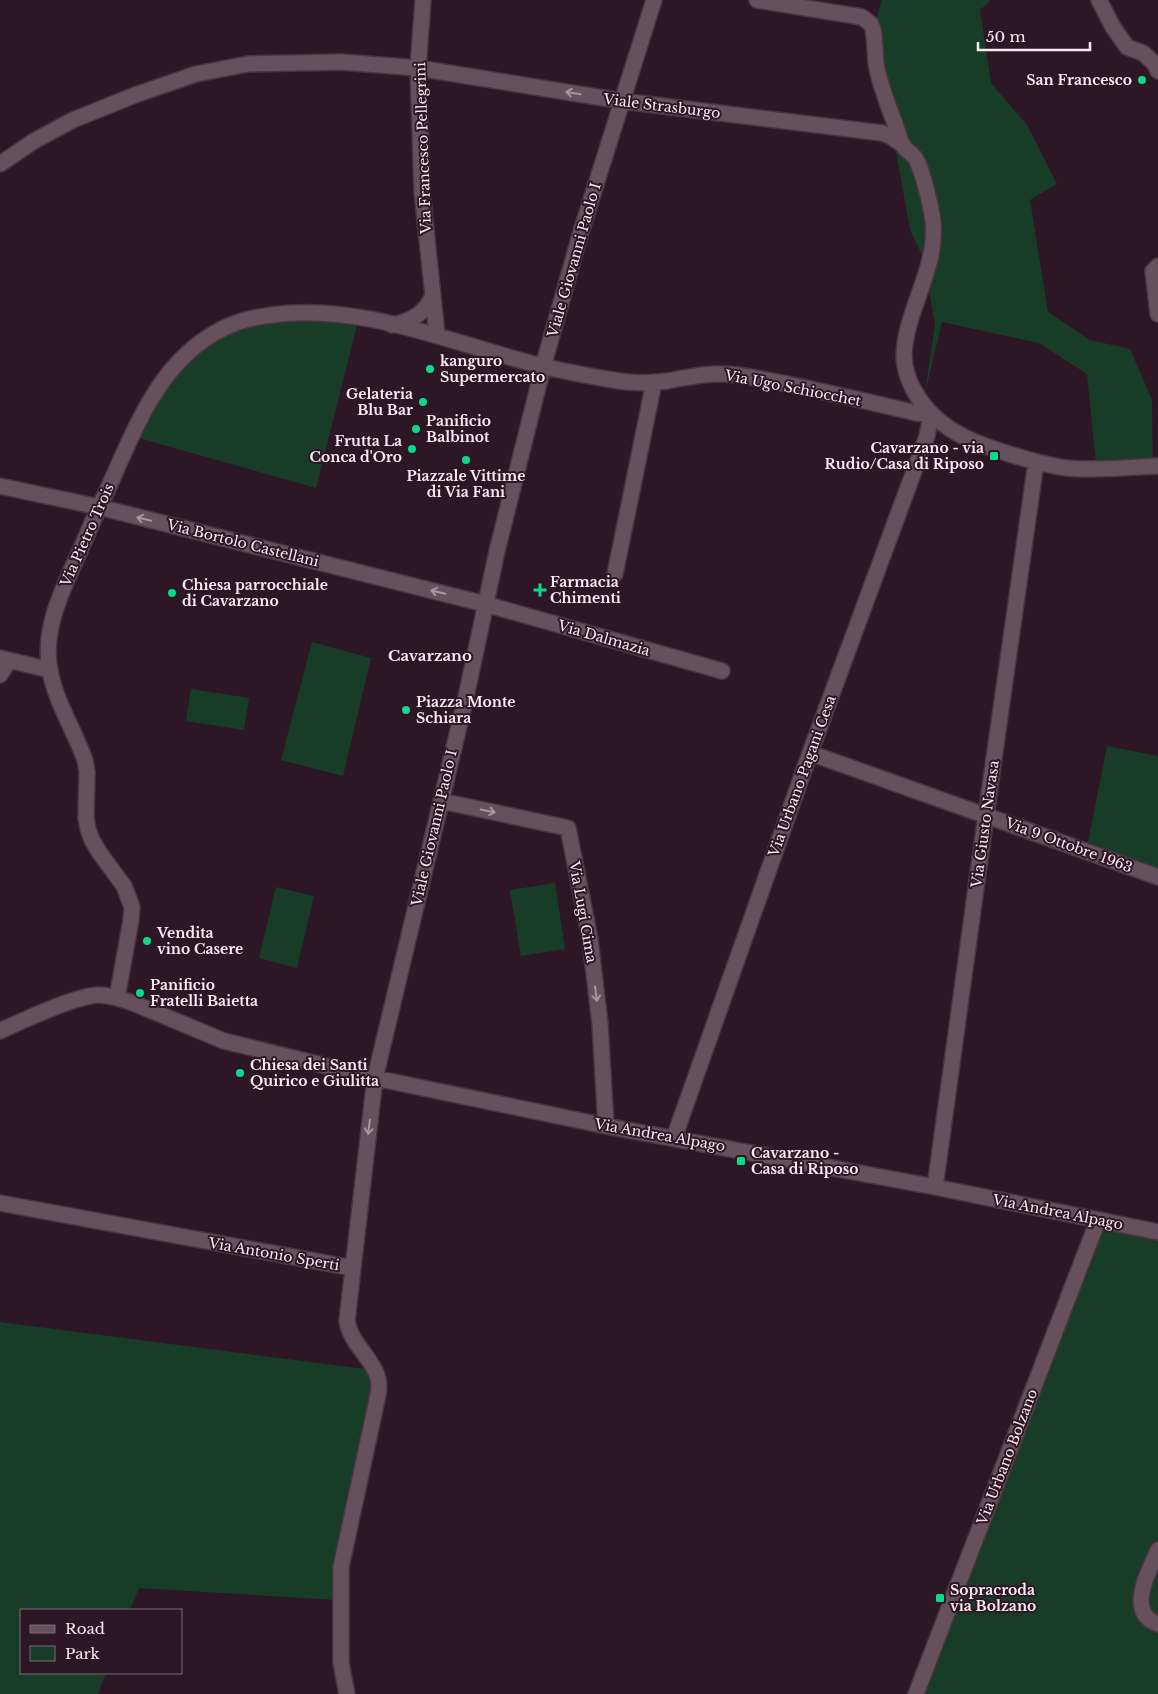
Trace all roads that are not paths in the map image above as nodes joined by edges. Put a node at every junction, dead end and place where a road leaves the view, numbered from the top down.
1 (423, 0) edge
2 (654, 0) edge
3 (757, 0) edge
4 (1099, 0) edge
5 (418, 68) junction
6 (1158, 71) edge
7 (622, 101) junction
8 (903, 146) junction
9 (0, 164) edge
10 (1158, 266) edge
11 (433, 295) junction
12 (1158, 314) edge
13 (391, 325) junction
14 (437, 335) junction
15 (543, 366) junction
16 (654, 382) junction
17 (931, 414) junction
18 (1036, 462) junction
19 (1158, 466) edge
20 (0, 486) edge
21 (99, 507) junction
22 (615, 574) dead end
23 (485, 604) junction
24 (5, 660) edge
25 (50, 670) junction
26 (722, 671) dead end
27 (0, 675) edge
28 (810, 753) junction
29 (440, 801) junction
30 (986, 815) junction
31 (1158, 877) edge
32 (117, 998) junction
33 (0, 1031) edge
34 (375, 1078) junction
35 (606, 1126) junction
36 (674, 1138) junction
37 (935, 1187) junction
38 (0, 1203) edge
39 (1098, 1220) junction
40 (1158, 1232) edge
41 (353, 1268) junction
42 (1158, 1550) edge
43 (1158, 1624) edge
44 (347, 1694) edge
45 (916, 1694) edge

1 - 5 street, Via Francesco Pellegrini
2 - 7 street, Viale Giovanni Paolo I
3 - 8 street
4 - 6 street
7 -> 5 street, Viale Strasburgo
5 - 9 street, Viale Strasburgo
5 - 11 street, Via Francesco Pellegrini
7 - 8 street, Viale Strasburgo
7 - 15 street, Viale Giovanni Paolo I
8 - 17 street
10 - 12 street
11 - 13 street
11 - 14 street, Via Francesco Pellegrini
13 - 14 street, Via Pietro Trois
13 - 21 street, Via Pietro Trois
14 - 15 street, Via Pietro Trois
15 - 16 street, Via Ugo Schiocchet
15 - 23 street, Viale Giovanni Paolo I
16 - 17 street, Via Ugo Schiocchet
16 - 22 street
17 - 18 street
17 - 28 street, Via Urbano Pagani Cesa
18 - 19 street
18 - 30 street, Via Giusto Navasa
20 - 21 street, Via Bortolo Castellani
23 -> 21 street, Via Bortolo Castellani
21 - 25 street, Via Pietro Trois
23 - 26 street, Via Dalmazia
23 - 29 street, Viale Giovanni Paolo I
24 - 25 street
24 - 27 street
25 - 32 street, Via Pietro Trois
28 - 30 street, Via 9 Ottobre 1963
28 - 36 street, Via Urbano Pagani Cesa
29 - 34 street, Viale Giovanni Paolo I
29 -> 35 street, Via Lugi Cima
30 - 31 street, Via 9 Ottobre 1963
30 - 37 street, Via Giusto Navasa
32 - 33 street, Via Andrea Alpago
32 - 34 street, Via Andrea Alpago
34 - 35 street, Via Andrea Alpago
34 -> 41 street, Viale Giovanni Paolo I
35 - 36 street, Via Andrea Alpago
36 - 37 street, Via Andrea Alpago
37 - 39 street, Via Andrea Alpago
38 - 41 street, Via Antonio Sperti
39 - 40 street, Via Andrea Alpago
39 - 45 street, Via Urbano Bolzano
41 - 44 street, Via Antonio Sperti
42 - 43 street

